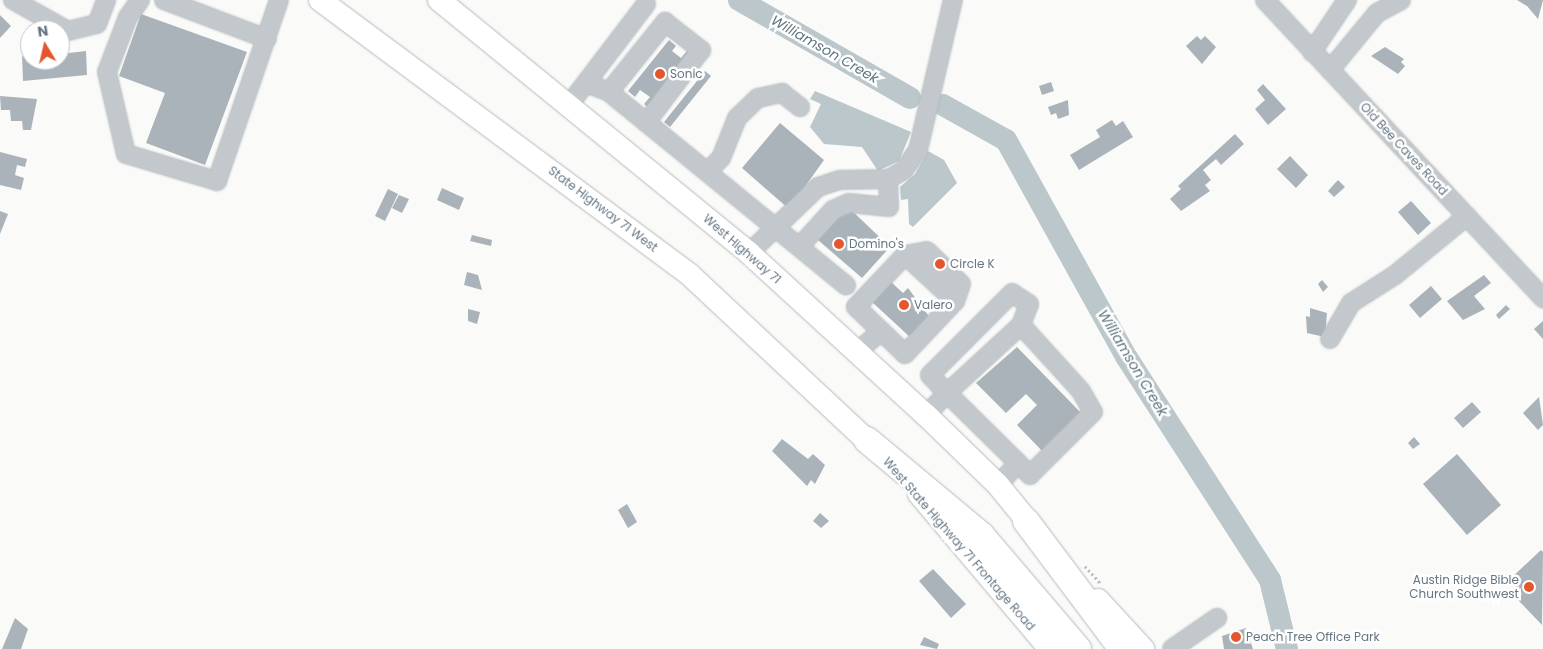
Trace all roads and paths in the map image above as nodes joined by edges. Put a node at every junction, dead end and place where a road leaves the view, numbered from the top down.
1 (13, 0) edge
2 (106, 0) edge
3 (140, 0) edge
4 (164, 0) edge
5 (279, 0) edge
6 (320, 0) edge
7 (439, 0) edge
8 (953, 0) edge
9 (1265, 0) edge
10 (1347, 0) edge
11 (1401, 0) edge
12 (646, 4) dead end
13 (267, 39) junction
14 (1312, 52) junction
15 (1330, 70) junction
16 (586, 83) junction
17 (609, 92) junction
18 (569, 105) junction
19 (800, 107) dead end
20 (646, 123) junction
21 (707, 172) junction
22 (888, 179) junction
23 (1467, 216) junction
24 (775, 225) junction
25 (800, 246) junction
26 (749, 253) junction
27 (846, 285) dead end
28 (1543, 298) edge
29 (1021, 326) junction
30 (881, 331) junction
31 (1330, 339) dead end
32 (857, 352) junction
33 (948, 393) junction
34 (926, 415) junction
35 (867, 440) junction
36 (1018, 463) junction
37 (998, 485) junction
38 (1026, 521) junction
39 (1217, 618) dead end
40 (1050, 649) edge
41 (1078, 649) edge
42 (1122, 649) edge
43 (1143, 649) edge
44 (1172, 649) edge

1 - 2 street
3 - 13 street
4 - 13 street
5 - 13 street
6 - 35 main road, State Highway 71 West
7 - 18 main road, West Highway 71
8 - 22 street
9 - 14 street, Old Bee Caves Road
10 - 14 street
11 - 15 street
12 - 16 street
14 - 15 street, Old Bee Caves Road
15 - 23 street, Old Bee Caves Road
16 - 17 street
16 - 18 street
17 - 20 street
17 - 20 street
18 - 26 main road, West Highway 71
19 - 21 street
20 - 21 street
21 - 24 street
22 - 24 street
22 - 25 street
23 - 28 street, Old Bee Caves Road
23 - 31 street
24 - 25 street
24 - 26 street
25 - 27 street
26 - 32 main road, West Highway 71
29 - 33 street
29 - 33 street
29 - 36 street
30 - 30 street
30 - 32 street
32 - 34 main road, West Highway 71
33 - 34 street
33 - 36 street
34 - 37 main road, West Highway 71
35 - 40 main road, West State Highway 71 Frontage Road
35 - 41 highway
36 - 37 street
37 - 38 main road, West Highway 71
38 - 42 highway
38 - 43 main road, West Highway 71
39 - 44 street

